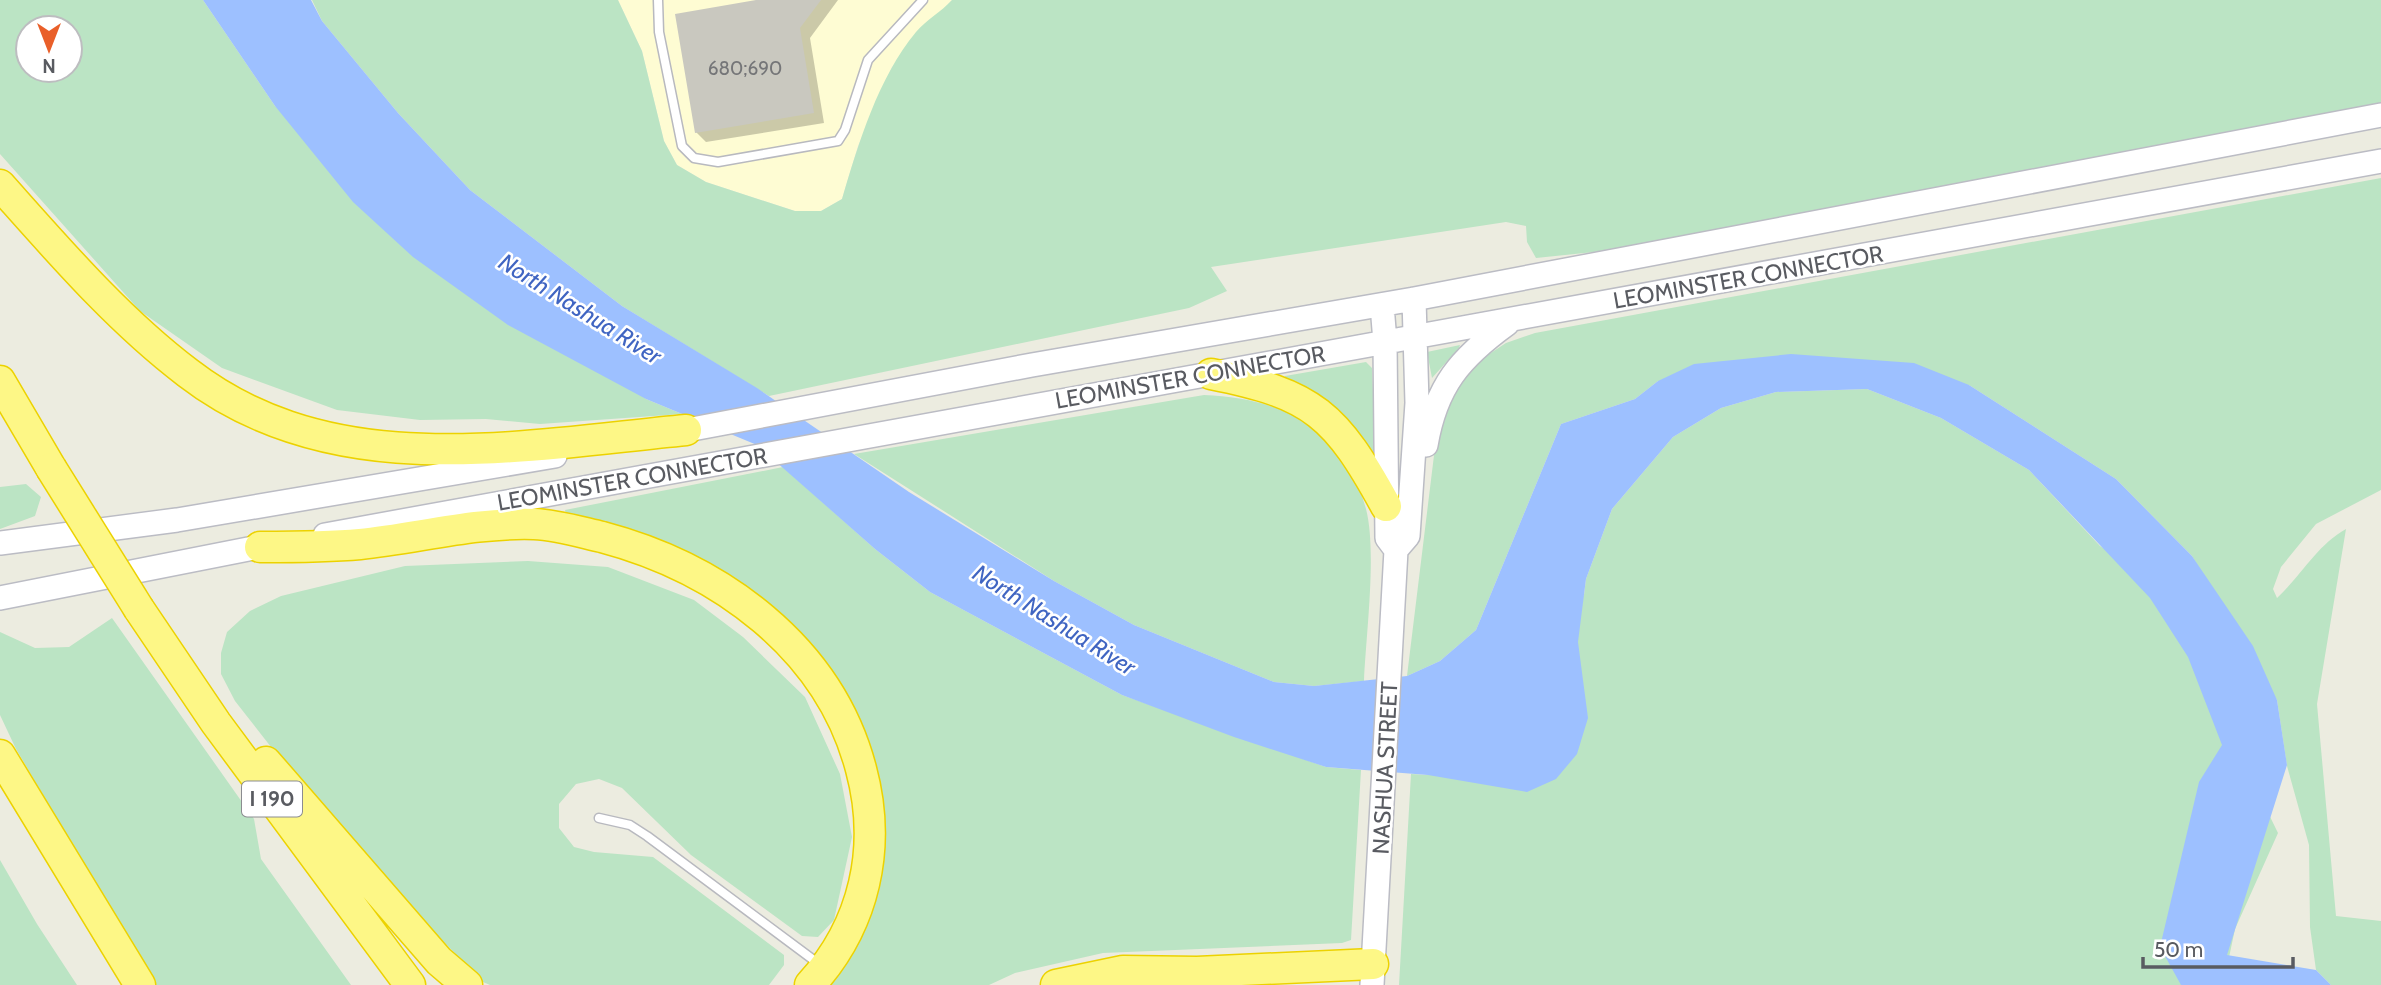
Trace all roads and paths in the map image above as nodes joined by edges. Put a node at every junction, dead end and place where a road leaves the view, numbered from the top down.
1 (657, 0) edge
2 (923, 0) edge
3 (2381, 115) edge
4 (2381, 161) edge
5 (0, 186) edge
6 (1414, 299) junction
7 (1381, 305) junction
8 (1514, 320) junction
9 (1416, 336) junction
10 (1385, 342) junction
11 (1211, 374) junction
12 (0, 381) edge
13 (686, 430) joint
14 (583, 445) junction
15 (1386, 506) junction
16 (0, 543) edge
17 (1402, 543) junction
18 (260, 547) junction
19 (0, 598) edge
20 (164, 644) junction
21 (0, 755) edge
22 (599, 818) dead end
23 (1197, 972) junction
24 (1373, 974) edge
25 (817, 976) edge
26 (140, 985) edge
27 (410, 985) edge
28 (467, 985) edge
29 (1056, 985) edge
30 (1237, 985) edge

1 - 2 lane
3 - 6 main road, LEOMINSTER CONNECTOR
4 - 8 main road, LEOMINSTER CONNECTOR
5 - 14 highway
6 - 7 main road, LEOMINSTER CONNECTOR
6 - 9 main road, NASHUA STREET
7 - 10 main road, NASHUA STREET
7 - 13 main road, LEOMINSTER CONNECTOR
8 - 9 main road, LEOMINSTER CONNECTOR
8 - 17 main road
9 - 10 main road, LEOMINSTER CONNECTOR
9 - 17 main road, NASHUA STREET
10 - 11 main road, LEOMINSTER CONNECTOR
10 - 15 main road, NASHUA STREET
11 - 15 highway
11 - 18 main road, LEOMINSTER CONNECTOR
12 - 20 highway, I 190, bridge
13 - 14 highway
14 - 16 main road, LEOMINSTER CONNECTOR
15 - 17 main road, NASHUA STREET
17 - 24 main road, NASHUA STREET
18 - 19 main road, LEOMINSTER CONNECTOR
18 - 25 highway
20 - 27 highway, I 190
20 - 28 highway
21 - 26 highway
22 - 25 lane
23 - 24 highway
23 - 29 highway
23 - 30 highway

